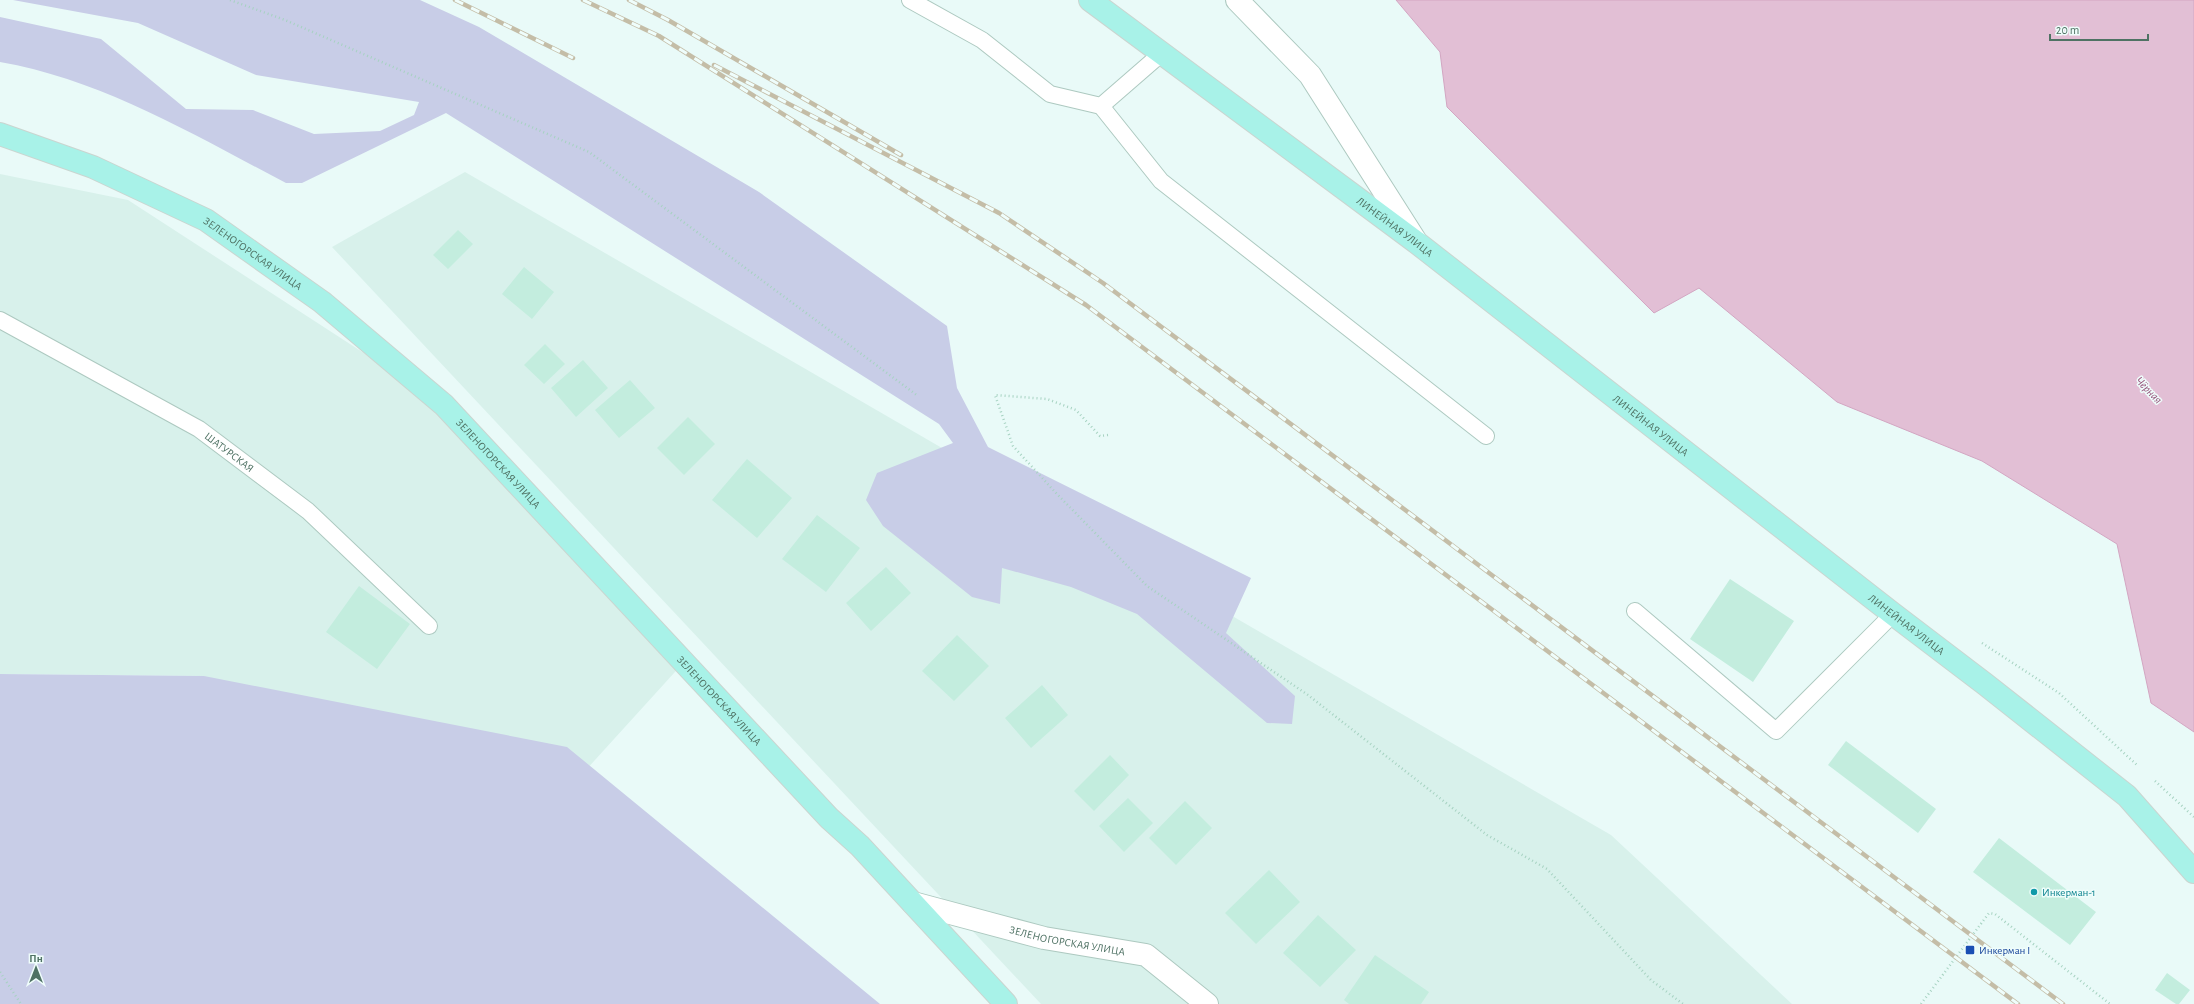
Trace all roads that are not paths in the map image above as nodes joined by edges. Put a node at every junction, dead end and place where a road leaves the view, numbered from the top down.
1 (910, 0) edge
2 (1090, 0) edge
3 (1237, 0) edge
4 (1162, 53) junction
5 (1101, 106) junction
6 (0, 134) edge
7 (1416, 242) junction
8 (0, 320) edge
9 (1486, 436) dead end
10 (1634, 611) dead end
11 (1893, 614) junction
12 (429, 626) dead end
13 (2194, 872) edge
14 (913, 903) junction
15 (1006, 1004) edge
16 (1207, 1004) edge

1 - 5 lane
2 - 4 main road, ЛИНЕЙНАЯ УЛИЦА
3 - 7 street
4 - 5 lane
4 - 7 main road, ЛИНЕЙНАЯ УЛИЦА
5 - 9 lane
6 - 14 main road, ЗЕЛЕНОГОРСКАЯ УЛИЦА
7 - 11 main road, ЛИНЕЙНАЯ УЛИЦА
8 - 12 lane, ШАТУРСКАЯ
10 - 11 lane
11 - 13 main road, ЛИНЕЙНАЯ УЛИЦА
14 - 15 main road, ЗЕЛЕНОГОРСКАЯ УЛИЦА
14 - 16 street, ЗЕЛЕНОГОРСКАЯ УЛИЦА

